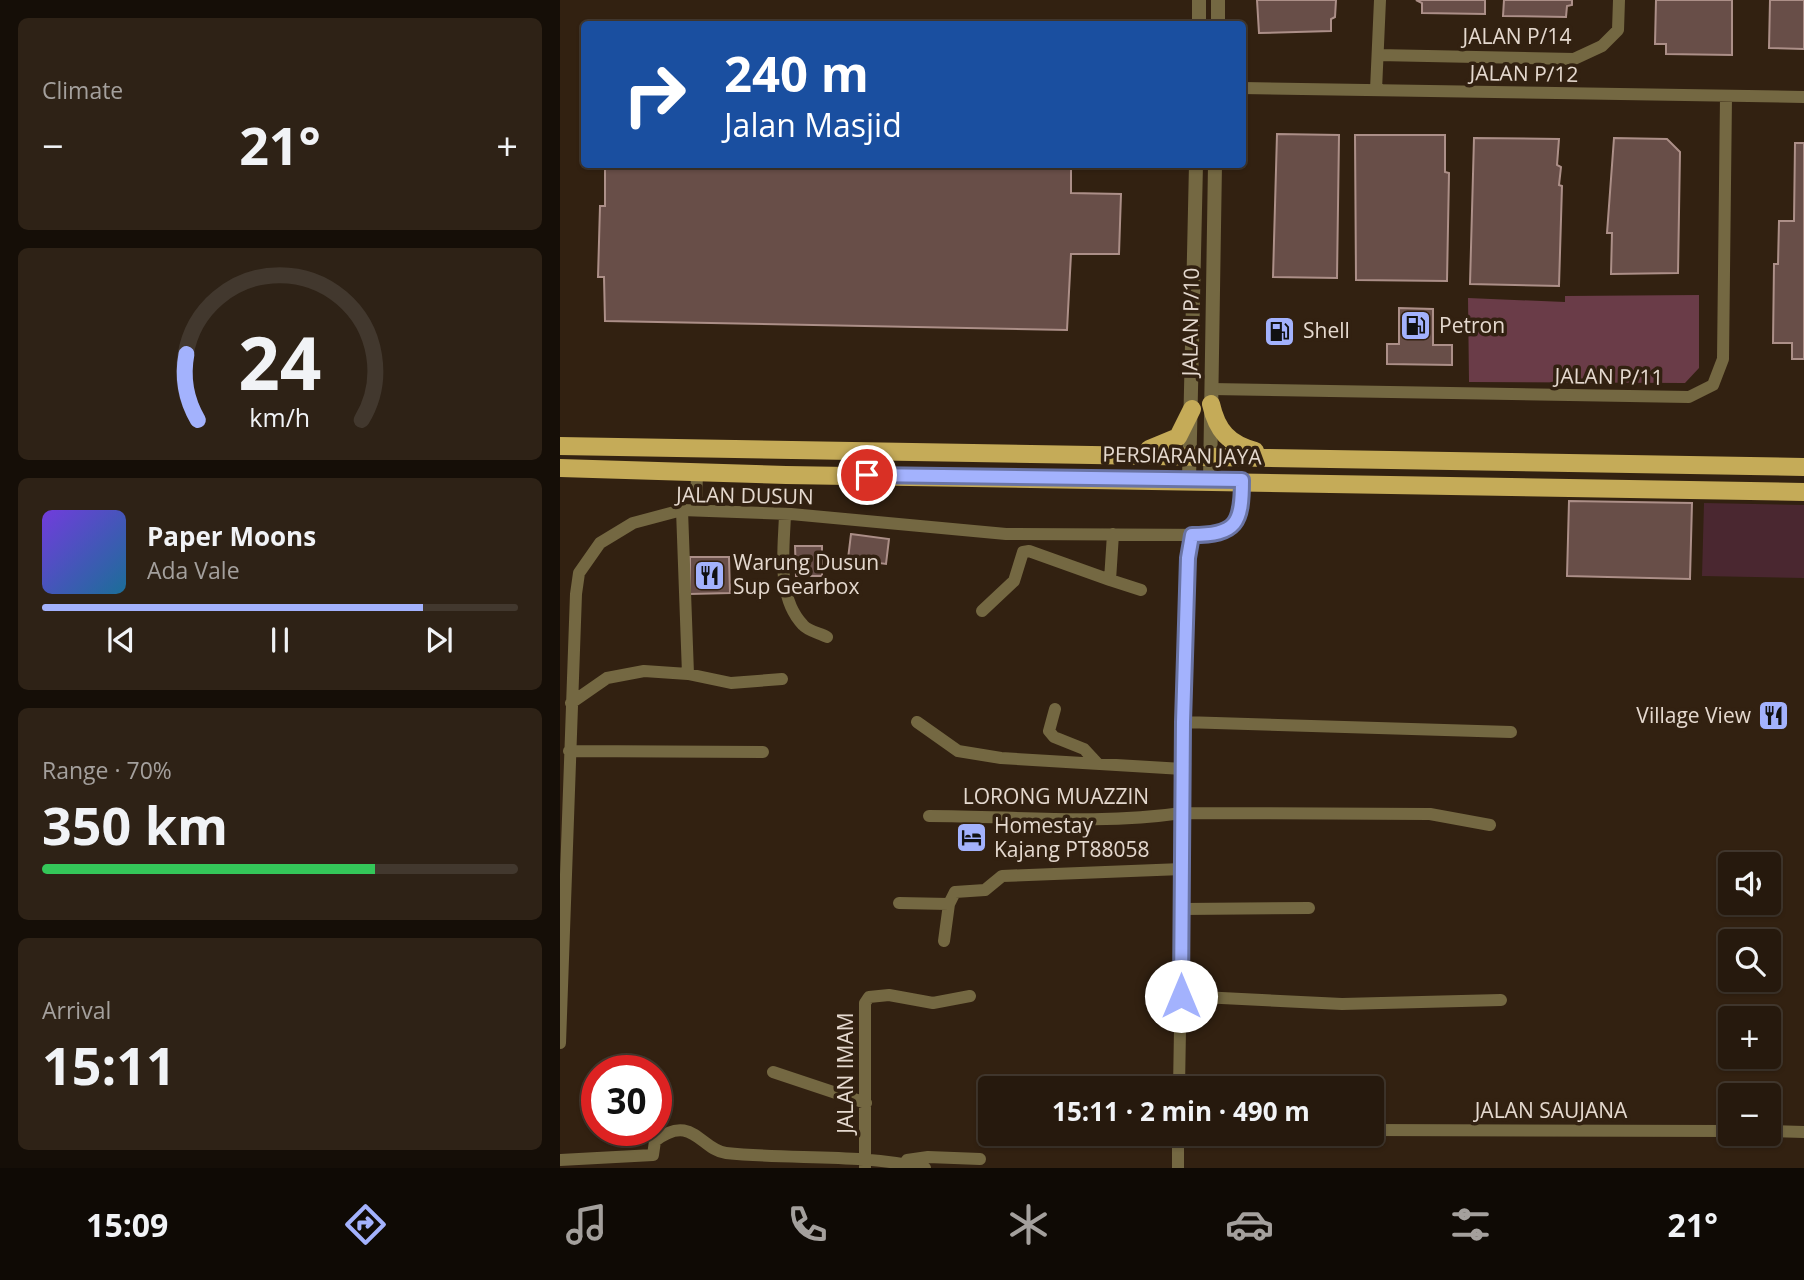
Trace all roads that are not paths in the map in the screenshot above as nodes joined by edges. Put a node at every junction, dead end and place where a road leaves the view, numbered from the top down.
1 (1199, 0) edge
2 (1218, 0) edge
3 (1380, 0) edge
4 (1619, 0) edge
5 (1199, 21) edge
6 (1218, 21) edge
7 (1378, 55) junction
8 (1246, 89) edge
9 (1376, 90) junction
10 (1726, 97) junction
11 (1804, 97) edge
12 (1196, 168) edge
13 (1215, 168) edge
14 (1211, 396) junction
15 (1192, 409) junction
16 (560, 446) edge
17 (1132, 454) junction
18 (1190, 455) junction
19 (1210, 455) junction
20 (1278, 457) junction
21 (1804, 467) edge
22 (560, 468) edge
23 (697, 472) junction
24 (1189, 480) junction
25 (1210, 480) junction
26 (1242, 480) junction
27 (1804, 492) edge
28 (681, 510) junction
29 (696, 510) junction
30 (785, 514) junction
31 (1113, 534) junction
32 (1192, 535) junction
33 (1110, 580) junction
34 (1141, 590) dead end
35 (982, 611) dead end
36 (827, 636) dead end
37 (688, 674) junction
38 (782, 679) dead end
39 (571, 703) junction
40 (1055, 709) dead end
41 (918, 722) dead end
42 (1183, 722) junction
43 (1511, 732) dead end
44 (569, 751) junction
45 (763, 752) dead end
46 (1097, 763) junction
47 (1183, 769) junction
48 (1182, 813) junction
49 (929, 816) dead end
50 (1490, 825) dead end
51 (1182, 869) junction
52 (899, 903) dead end
53 (949, 904) junction
54 (1309, 908) dead end
55 (1182, 909) junction
56 (944, 941) dead end
57 (970, 996) dead end
58 (1181, 996) junction
59 (1501, 1000) dead end
60 (560, 1043) edge
61 (773, 1072) dead end
62 (1179, 1076) edge
63 (866, 1103) junction
64 (1384, 1130) edge
65 (1718, 1131) edge
66 (1781, 1131) edge
67 (1804, 1132) edge
68 (1178, 1146) edge
69 (980, 1159) dead end
70 (560, 1160) edge
71 (896, 1162) junction
72 (865, 1163) edge
73 (925, 1168) edge
74 (1178, 1168) edge

1 - 5 street
2 - 6 street
3 - 7 street
4 - 7 street, JALAN P/14
7 - 9 street
8 - 9 street, JALAN P/12
9 - 10 street, JALAN P/12
10 - 11 street, JALAN P/12
10 - 14 street, JALAN P/11
12 - 15 street, JALAN P/10
13 - 14 street, JALAN P/10
14 - 19 street, JALAN P/10
14 - 20 main road
15 - 17 main road
15 - 18 street, JALAN P/10
16 - 17 main road, PERSIARAN JAYA
17 - 18 main road, PERSIARAN JAYA
18 - 19 main road, PERSIARAN JAYA
18 - 24 street, JALAN P/10
19 - 20 main road, PERSIARAN JAYA
19 - 25 street, JALAN P/10
20 - 21 main road, PERSIARAN JAYA
22 - 23 main road, PERSIARAN JAYA
23 - 24 main road, PERSIARAN JAYA
23 - 29 street
24 - 25 main road, PERSIARAN JAYA
25 - 26 main road, PERSIARAN JAYA
26 - 27 main road, PERSIARAN JAYA
26 - 32 street, JALAN DUSUN
28 - 29 street, JALAN DUSUN
28 - 37 street
28 - 39 street, JALAN DUSUN
29 - 30 street, JALAN DUSUN
30 - 31 street, JALAN DUSUN
30 - 36 street
31 - 32 street, JALAN DUSUN
31 - 33 street
32 - 42 street
33 - 34 street
33 - 35 street
37 - 38 street
37 - 39 street
39 - 44 street, JALAN DUSUN
40 - 46 street
41 - 46 street
42 - 43 street
42 - 47 street
44 - 45 street
44 - 60 street, JALAN DUSUN
46 - 47 street
47 - 48 street
48 - 49 street, LORONG MUAZZIN
48 - 50 street, LORONG MUAZZIN
48 - 51 street
51 - 53 street
51 - 55 street
52 - 53 street
53 - 56 street
54 - 55 street
55 - 58 street
57 - 63 street, JALAN IMAM
58 - 59 street
58 - 62 street
61 - 63 street
63 - 72 street, JALAN IMAM
64 - 65 street, JALAN SAUJANA
66 - 67 street
68 - 74 street
69 - 71 street
70 - 72 street
71 - 72 street
71 - 73 street

